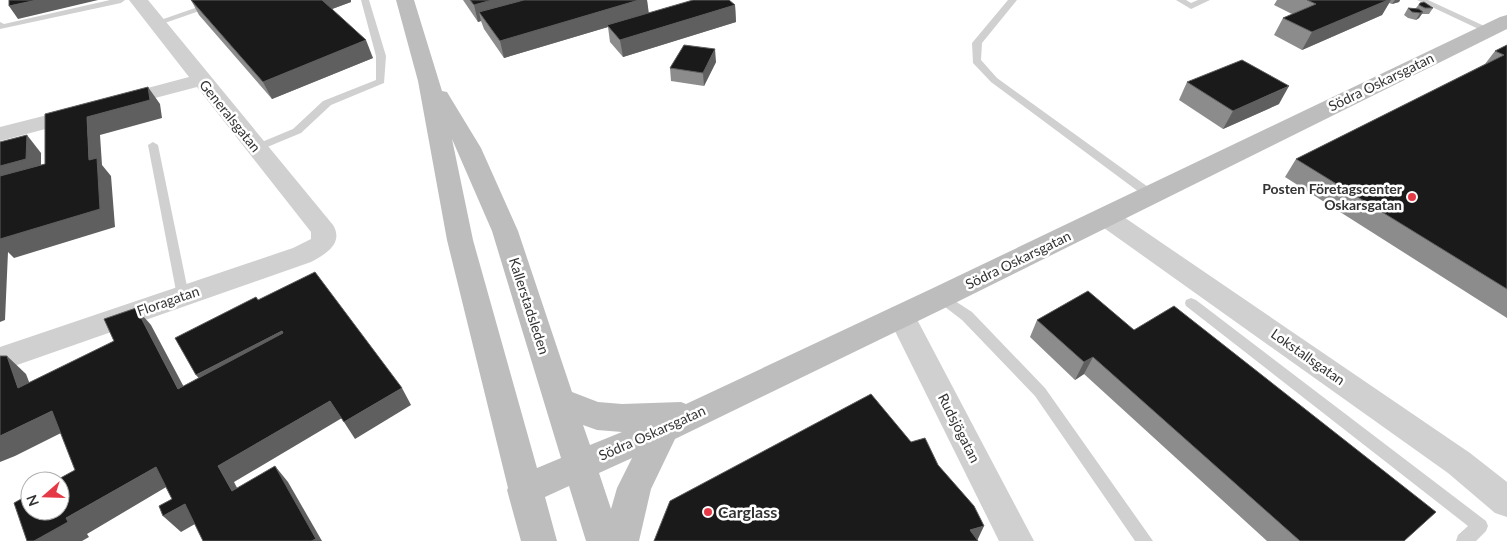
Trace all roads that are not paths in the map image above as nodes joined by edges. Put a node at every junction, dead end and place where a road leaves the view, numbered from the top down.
1 (122, 0) edge
2 (138, 0) edge
3 (227, 0) edge
4 (365, 0) edge
5 (405, 0) edge
6 (1013, 0) edge
7 (1180, 0) edge
8 (1206, 0) edge
9 (1421, 0) edge
10 (156, 23) junction
11 (0, 24) edge
12 (1498, 25) edge
13 (201, 80) junction
14 (429, 81) junction
15 (0, 134) edge
16 (153, 145) dead end
17 (256, 148) junction
18 (1151, 194) junction
19 (1106, 217) junction
20 (324, 231) joint
21 (183, 296) junction
22 (941, 297) junction
23 (1191, 303) dead end
24 (901, 315) junction
25 (0, 359) edge
26 (559, 401) junction
27 (695, 415) junction
28 (663, 430) junction
29 (580, 465) junction
30 (524, 490) junction
31 (1507, 502) edge
32 (539, 541) edge
33 (604, 541) edge
34 (621, 541) edge
35 (1017, 541) edge
36 (1145, 541) edge
37 (1464, 541) edge

1 - 11 lane
2 - 10 street, Generalsgatan
3 - 10 lane
4 - 17 lane
5 - 14 main road, Kallerstadsleden
6 - 18 lane
7 - 8 lane
9 - 12 lane
10 - 13 street, Generalsgatan
12 - 18 main road, Södra Oskarsgatan
13 - 15 street
13 - 17 street, Generalsgatan
14 - 26 main road, Kallerstadsleden
14 - 30 main road, Kallerstadsleden
16 - 21 lane
17 - 20 street, Generalsgatan
18 - 19 main road, Södra Oskarsgatan
19 - 22 main road, Södra Oskarsgatan
19 - 31 street, Lokstallsgatan
20 - 21 street, Floragatan
21 - 25 street, Floragatan
22 - 24 main road, Södra Oskarsgatan
22 - 36 lane
23 - 37 lane
24 - 27 main road, Södra Oskarsgatan
24 - 35 street, Rudsjögatan
26 - 27 main road
26 - 29 main road, Kallerstadsleden
27 - 28 main road, Södra Oskarsgatan
28 - 29 main road, Södra Oskarsgatan
28 - 34 main road
29 - 30 main road, Södra Oskarsgatan
29 - 33 main road, Kallerstadsleden
30 - 32 main road, Kallerstadsleden

